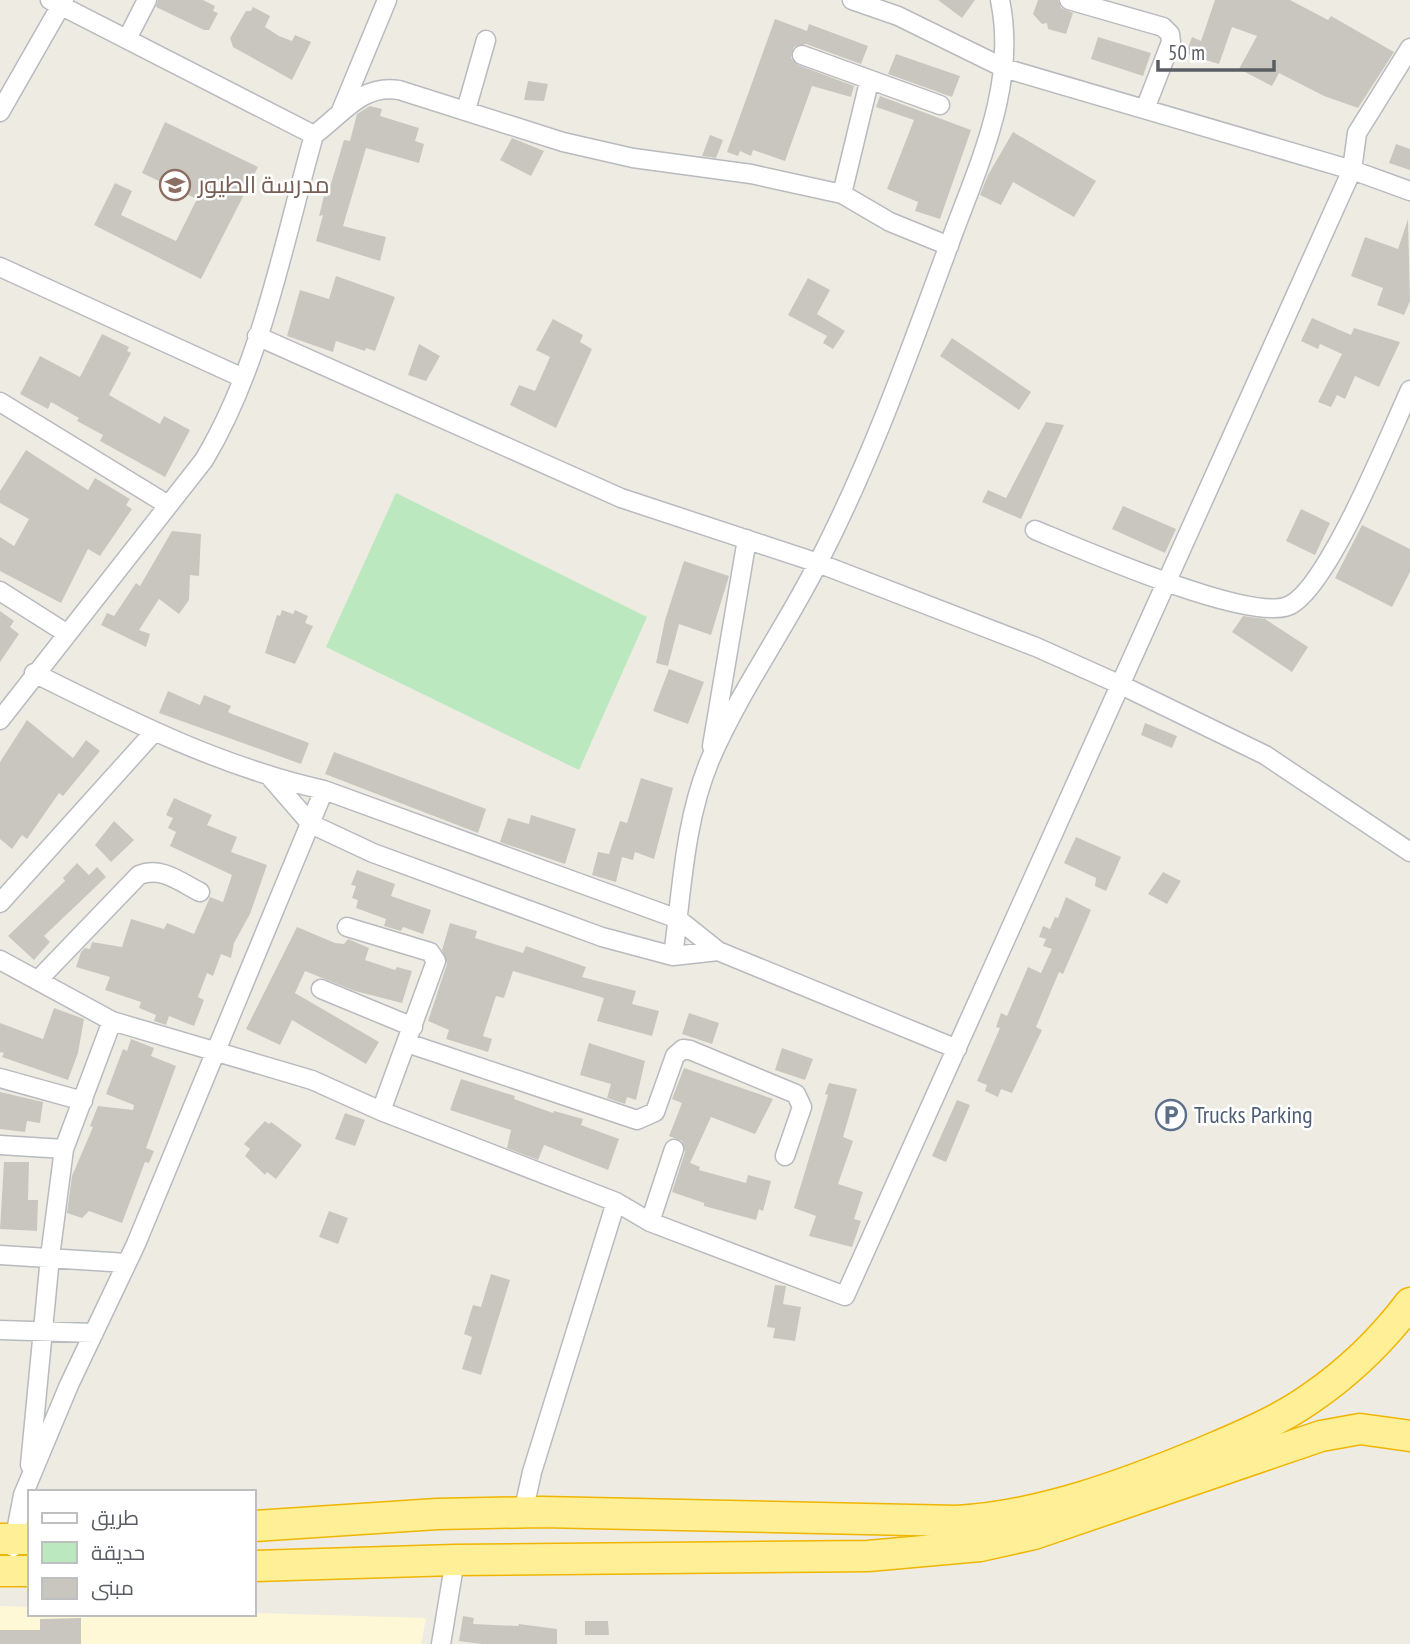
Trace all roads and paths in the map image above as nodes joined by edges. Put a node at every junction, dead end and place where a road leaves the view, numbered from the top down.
1 (147, 0) edge
2 (387, 0) edge
3 (852, 0) edge
4 (1000, 0) edge
5 (1069, 0) edge
6 (58, 2) edge
7 (127, 39) junction
8 (486, 40) dead end
9 (1410, 48) edge
10 (802, 55) dead end
11 (1004, 68) junction
12 (869, 82) junction
13 (940, 105) dead end
14 (1145, 109) junction
15 (466, 110) junction
16 (0, 112) edge
17 (338, 118) junction
18 (314, 135) junction
19 (1352, 170) junction
20 (1410, 191) edge
21 (842, 194) junction
22 (949, 246) junction
23 (0, 267) edge
24 (257, 336) junction
25 (243, 378) junction
26 (1410, 390) edge
27 (0, 402) edge
28 (168, 505) junction
29 (1035, 530) dead end
30 (747, 539) junction
31 (818, 563) junction
32 (1166, 584) junction
33 (0, 591) edge
34 (66, 633) junction
35 (34, 673) junction
36 (1121, 685) junction
37 (0, 720) edge
38 (154, 732) junction
39 (710, 760) junction
40 (271, 778) junction
41 (324, 790) junction
42 (312, 824) junction
43 (1410, 852) edge
44 (200, 892) dead end
45 (0, 903) edge
46 (678, 919) junction
47 (347, 927) dead end
48 (718, 951) junction
49 (673, 956) junction
50 (0, 960) edge
51 (38, 980) junction
52 (321, 989) dead end
53 (112, 1021) junction
54 (410, 1035) junction
55 (957, 1049) junction
56 (213, 1052) junction
57 (0, 1078) edge
58 (83, 1101) junction
59 (381, 1111) junction
60 (0, 1145) edge
61 (64, 1149) junction
62 (674, 1149) dead end
63 (785, 1156) dead end
64 (615, 1202) junction
65 (650, 1222) junction
66 (0, 1255) edge
67 (50, 1257) junction
68 (127, 1263) junction
69 (1410, 1303) edge
70 (0, 1330) edge
71 (43, 1331) junction
72 (94, 1333) junction
73 (1410, 1436) edge
74 (28, 1484) junction
75 (523, 1513) junction
76 (256, 1526) edge
77 (14, 1539) edge
78 (455, 1560) junction
79 (256, 1566) edge
80 (14, 1571) edge
81 (441, 1644) edge

1 - 7 street
2 - 17 street
3 - 11 street
4 - 11 street
5 - 14 street
6 - 7 street
6 - 16 street
7 - 18 street
8 - 15 street
9 - 19 street
10 - 12 street
11 - 14 street
11 - 22 street
12 - 13 street
12 - 21 street
14 - 19 street
15 - 17 street
15 - 21 street
17 - 18 street
18 - 24 street
19 - 20 street
19 - 32 street
21 - 22 street
22 - 31 street
23 - 25 street
24 - 25 street
24 - 30 street
25 - 28 street
26 - 32 street
27 - 28 street
28 - 34 street
29 - 32 street
30 - 31 street
30 - 39 street
31 - 36 street
31 - 39 street
32 - 36 street
33 - 34 street
34 - 35 street
35 - 37 street
35 - 38 street
36 - 43 street
36 - 55 street
38 - 40 street
38 - 45 street
39 - 46 street
40 - 41 street
40 - 42 street
41 - 42 street
41 - 46 street
42 - 49 street
42 - 56 street
44 - 51 street
46 - 48 street
46 - 49 street
47 - 54 street
48 - 49 street
48 - 55 street
50 - 51 street
51 - 53 street
52 - 54 street
53 - 56 street
53 - 58 street
54 - 59 street
54 - 63 street
55 - 65 street
56 - 59 street
56 - 68 street
57 - 58 street
58 - 61 street
59 - 64 street
60 - 61 street
61 - 67 street
62 - 65 street
64 - 65 street
64 - 75 street
66 - 67 street
67 - 68 street
67 - 71 street
68 - 72 street
69 - 75 highway
70 - 71 street
71 - 72 street
71 - 74 street
72 - 74 street
73 - 78 highway
74 - 77 street
75 - 76 highway
77 - 80 street
78 - 79 highway
78 - 81 street

